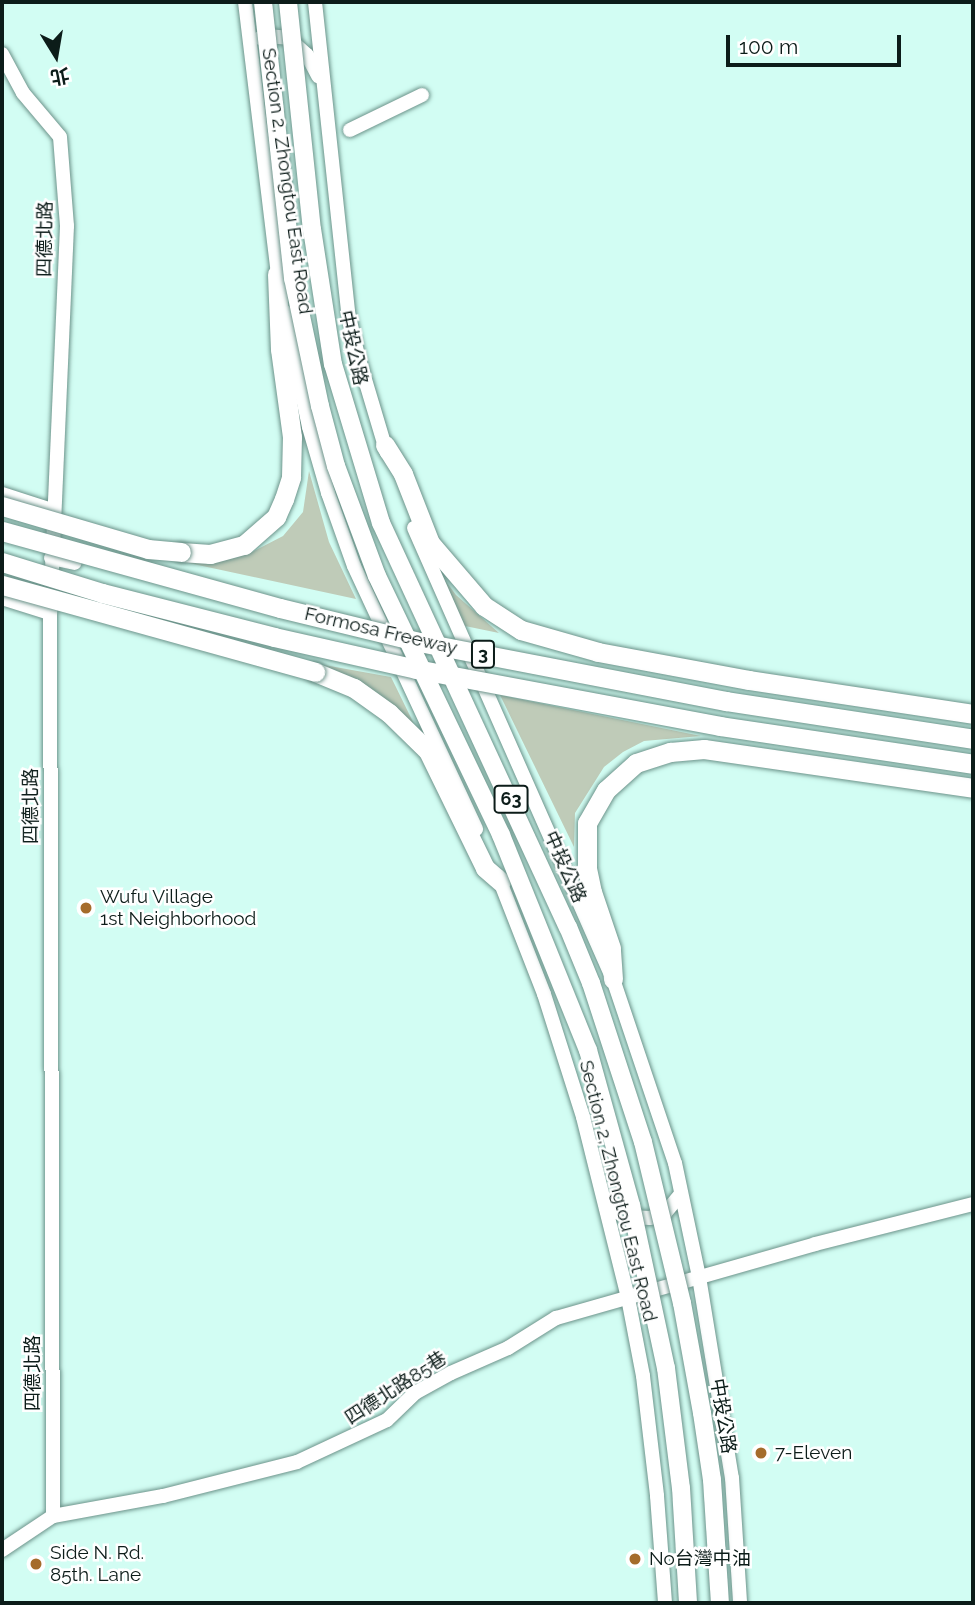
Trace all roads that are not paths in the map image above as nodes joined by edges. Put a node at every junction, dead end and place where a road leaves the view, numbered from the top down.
1 (245, 2) edge
2 (263, 2) edge
3 (288, 2) edge
4 (315, 2) edge
5 (249, 48) junction
6 (2, 54) edge
7 (322, 83) junction
8 (422, 95) dead end
9 (350, 130) dead end
10 (277, 274) junction
11 (385, 445) junction
12 (2, 494) edge
13 (2, 506) edge
14 (52, 510) junction
15 (2, 531) edge
16 (51, 558) junction
17 (2, 562) edge
18 (74, 563) dead end
19 (2, 584) edge
20 (2, 598) edge
21 (50, 613) junction
22 (973, 714) edge
23 (973, 739) edge
24 (973, 764) edge
25 (973, 788) edge
26 (501, 882) junction
27 (613, 979) junction
28 (681, 1194) junction
29 (973, 1204) edge
30 (606, 1209) junction
31 (699, 1276) junction
32 (628, 1298) junction
33 (53, 1516) junction
34 (2, 1550) edge
35 (665, 1603) edge
36 (688, 1603) edge
37 (720, 1603) edge
38 (740, 1603) edge

1 - 5 street, Section 2, Zhongtou East Road
2 - 36 main road, 63, bridge
3 - 37 main road, 中投公路 / 63, bridge
4 - 7 street
5 - 7 street
5 - 10 street, Section 2, Zhongtou East Road
6 - 14 street, 四德北路
7 - 11 street
8 - 9 street
10 - 13 highway, bridge
10 - 26 street, Section 2, Zhongtou East Road
11 - 22 highway
11 - 27 street
12 - 14 street
14 - 16 street, 四德北路
15 - 23 highway, Formosa Freeway / 3, bridge
16 - 18 street
16 - 21 street, 四德北路
17 - 24 highway, Formosa Freeway / 3, bridge
19 - 26 highway, bridge
20 - 21 street
21 - 33 street, 四德北路
25 - 27 highway
26 - 30 street, Section 2, Zhongtou East Road
27 - 28 street
28 - 30 street
28 - 31 street
29 - 31 street, 四德北路85巷
30 - 32 street, Section 2, Zhongtou East Road
31 - 32 street, 四德北路85巷
31 - 38 street
32 - 33 street, 四德北路85巷
32 - 35 street, Section 2, Zhongtou East Road
33 - 34 street

